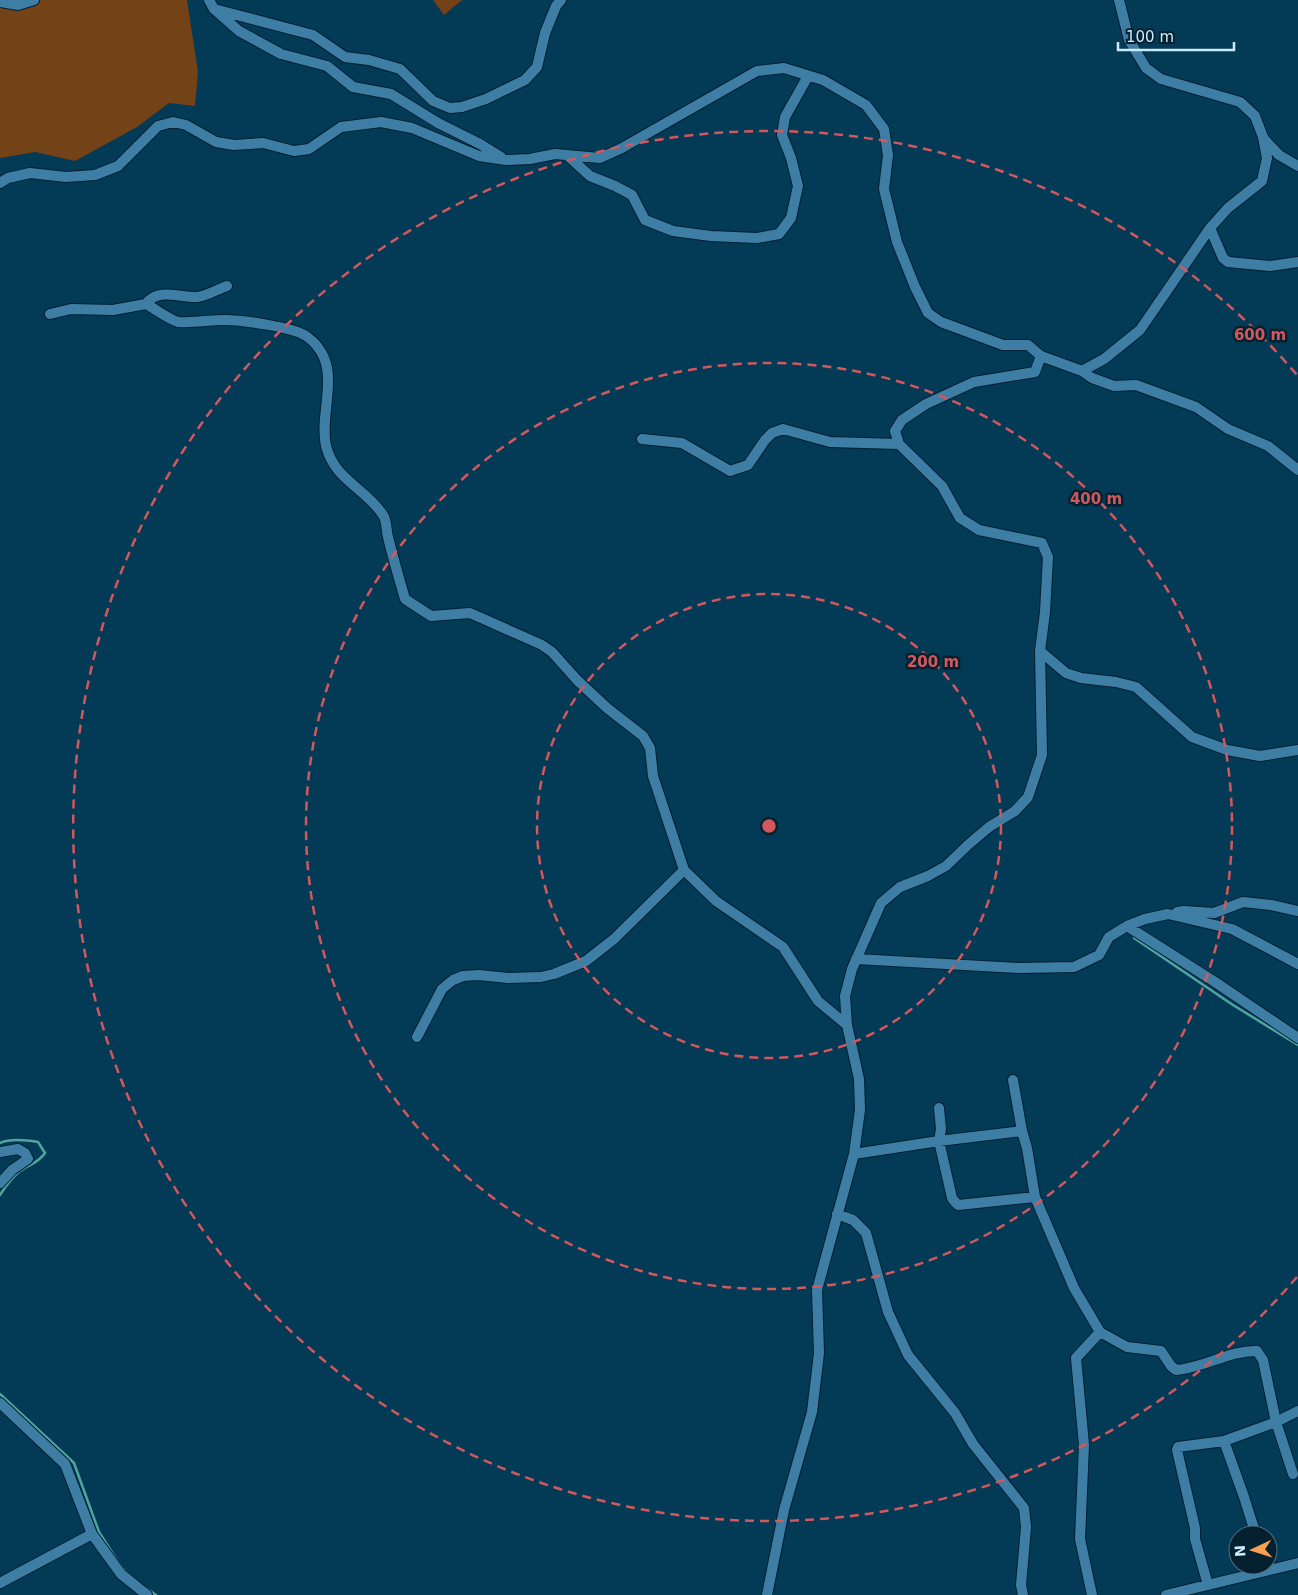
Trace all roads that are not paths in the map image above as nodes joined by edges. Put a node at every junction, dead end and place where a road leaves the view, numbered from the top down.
1 (34, 0) edge
2 (561, 0) edge
3 (1120, 0) edge
4 (0, 2) edge
5 (212, 4) edge
6 (808, 76) junction
7 (1262, 137) junction
8 (567, 155) junction
9 (506, 160) junction
10 (1298, 166) edge
11 (0, 183) edge
12 (1210, 228) junction
13 (1298, 262) edge
14 (226, 286) dead end
15 (146, 304) junction
16 (50, 314) dead end
17 (1041, 356) junction
18 (1082, 371) junction
19 (642, 439) dead end
20 (899, 444) junction
21 (1298, 470) edge
22 (1040, 651) junction
23 (1298, 750) edge
24 (684, 870) junction
25 (1298, 911) edge
26 (1168, 914) junction
27 (1127, 926) junction
28 (856, 959) junction
29 (1298, 964) edge
30 (847, 1025) junction
31 (417, 1037) dead end
32 (1298, 1038) edge
33 (1012, 1080) dead end
34 (939, 1108) dead end
35 (1022, 1131) junction
36 (939, 1141) junction
37 (0, 1152) edge
38 (854, 1154) junction
39 (0, 1183) edge
40 (1034, 1197) junction
41 (837, 1214) junction
42 (1100, 1332) junction
43 (0, 1403) edge
44 (1298, 1411) edge
45 (1276, 1422) junction
46 (1224, 1441) junction
47 (1293, 1474) dead end
48 (1253, 1525) edge
49 (92, 1534) junction
50 (1298, 1562) edge
51 (1278, 1566) edge
52 (1241, 1575) edge
53 (0, 1583) edge
54 (1208, 1585) junction
55 (147, 1595) edge
56 (767, 1595) edge
57 (1023, 1595) edge
58 (1092, 1595) edge
59 (1166, 1595) edge

1 - 4 street
2 - 5 street
3 - 7 street
5 - 9 street
6 - 8 street
6 - 8 street
6 - 17 street
7 - 10 street
7 - 12 street
8 - 9 street
9 - 11 street
12 - 13 street
12 - 18 street
14 - 15 street
15 - 16 street
15 - 24 street
17 - 18 street
17 - 20 street
18 - 21 street
19 - 20 street
20 - 22 street
22 - 23 street
22 - 28 street
24 - 30 street
24 - 31 street
25 - 26 street
26 - 27 street
26 - 29 street
27 - 28 street
27 - 32 street
28 - 30 street
30 - 38 street
33 - 35 street
34 - 36 street
35 - 36 street
35 - 40 street
36 - 38 street
36 - 40 street
37 - 39 street
38 - 41 street
40 - 42 street
41 - 56 street
41 - 57 street
42 - 45 street
42 - 58 street
43 - 49 street
44 - 45 street
45 - 46 street
45 - 47 street
46 - 48 street
46 - 54 street
49 - 53 street
49 - 55 street
50 - 51 street
52 - 54 street
54 - 59 street

